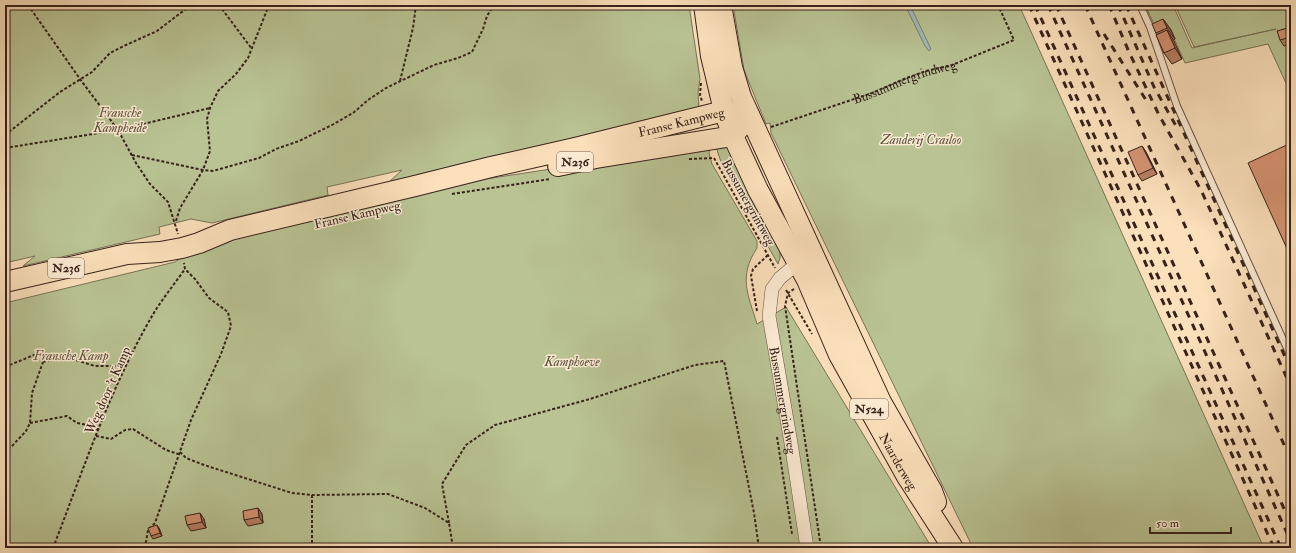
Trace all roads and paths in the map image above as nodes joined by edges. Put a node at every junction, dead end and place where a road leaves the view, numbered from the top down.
1 (28, 5) edge
2 (191, 5) edge
3 (218, 5) edge
4 (269, 5) edge
5 (416, 5) edge
6 (494, 5) edge
7 (704, 5) edge
8 (721, 5) edge
9 (998, 5) edge
10 (1140, 5) edge
11 (252, 49) junction
12 (80, 79) junction
13 (400, 81) junction
14 (210, 108) junction
15 (724, 110) junction
16 (753, 123) junction
17 (118, 130) junction
18 (5, 135) edge
19 (733, 136) junction
20 (5, 148) edge
21 (132, 155) junction
22 (688, 160) dead end
23 (203, 170) junction
24 (554, 179) dead end
25 (415, 186) junction
26 (445, 195) dead end
27 (806, 259) junction
28 (183, 260) dead end
29 (185, 269) junction
30 (5, 282) edge
31 (788, 293) dead end
32 (758, 313) dead end
33 (1291, 357) edge
34 (43, 362) junction
35 (126, 366) junction
36 (5, 367) edge
37 (30, 423) junction
38 (99, 430) junction
39 (96, 436) junction
40 (5, 450) edge
41 (179, 453) junction
42 (312, 495) junction
43 (449, 523) junction
44 (54, 548) edge
45 (145, 548) edge
46 (312, 548) edge
47 (453, 548) edge
48 (759, 548) edge
49 (807, 548) edge
50 (821, 548) edge
51 (954, 548) edge

1 - 12 path
2 - 12 path
3 - 11 path
4 - 11 path
5 - 13 path
6 - 13 path
7 - 15 main road
8 - 16 main road
9 - 16 path, Bussummergrindweg
10 - 33 lane
11 - 14 path
12 - 17 path
12 - 18 path
13 - 23 path
14 - 17 path
14 - 23 path
15 - 16 main road, Franse Kampweg / N236
15 - 19 main road
15 - 25 main road, Franse Kampweg / N236
16 - 19 main road, Franse Kampweg
16 - 27 main road, N524
17 - 20 path
17 - 21 path
19 - 25 main road, Franse Kampweg / N236
19 - 27 main road, N524
21 - 23 path
21 - 23 path
22 - 32 path, Bussumergrintweg
24 - 26 path
25 - 30 main road, Franse Kampweg / N236
27 - 49 street, Bussummergrindweg
27 - 51 main road, Naarderweg / N524
28 - 29 path
29 - 35 path, Weg door 't Kamp
29 - 41 path
31 - 50 path, Bussummergrindweg
34 - 35 path
34 - 36 path
34 - 37 path
35 - 38 path, Weg door 't Kamp
37 - 38 path
37 - 40 path
38 - 39 path, Weg door 't Kamp
39 - 41 path
39 - 44 path, Weg door 't Kamp
41 - 42 path
41 - 45 path
42 - 43 path
42 - 46 path
43 - 47 path
43 - 48 path

